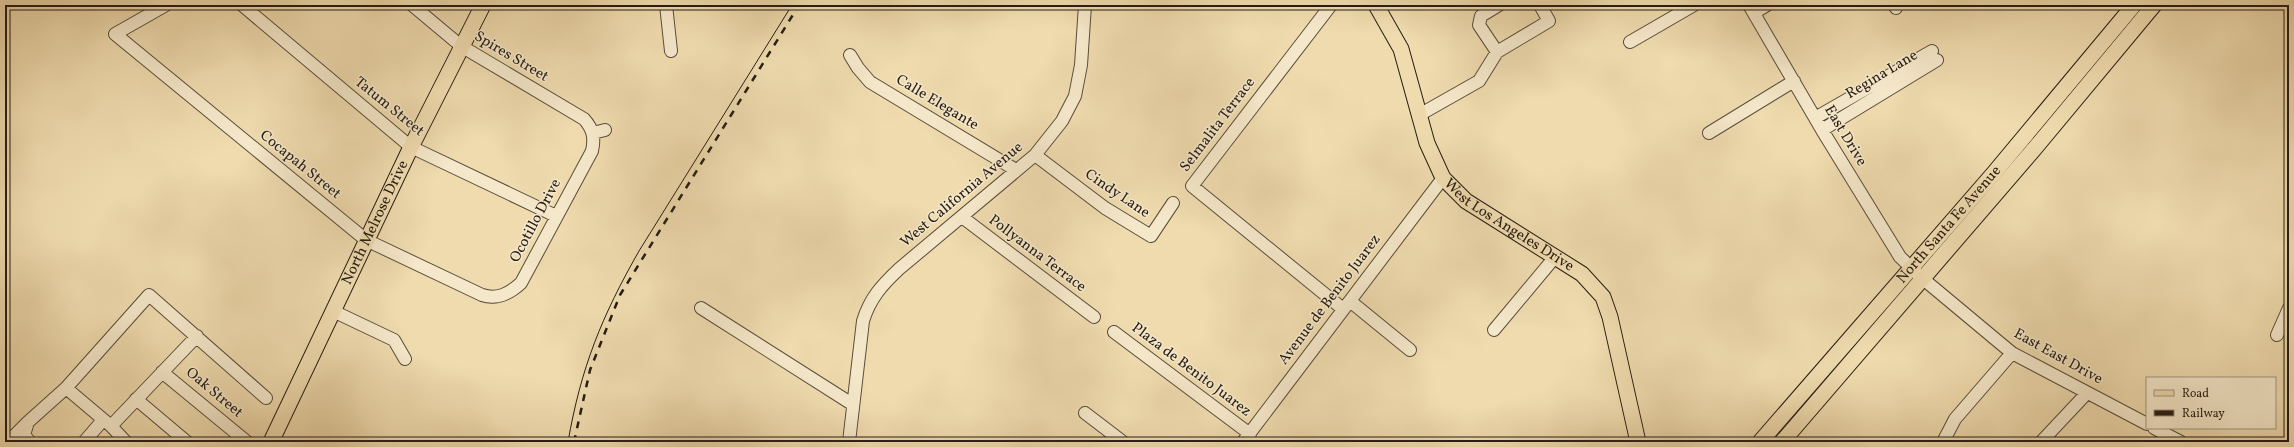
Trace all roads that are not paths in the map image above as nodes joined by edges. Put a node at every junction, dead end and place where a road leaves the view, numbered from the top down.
1 (166, 5) edge
2 (242, 5) edge
3 (412, 5) edge
4 (483, 5) edge
5 (666, 5) edge
6 (1085, 5) edge
7 (1331, 5) edge
8 (1376, 5) edge
9 (1499, 5) edge
10 (1540, 5) edge
11 (1694, 5) edge
12 (1767, 5) edge
13 (2134, 5) edge
14 (2154, 5) edge
15 (1751, 9) edge
16 (1630, 42) dead end
17 (461, 46) junction
18 (671, 51) dead end
19 (1497, 52) junction
20 (850, 55) dead end
21 (1794, 81) junction
22 (1419, 115) junction
23 (1815, 118) junction
24 (605, 130) dead end
25 (1822, 130) junction
26 (593, 133) junction
27 (1709, 133) dead end
28 (411, 147) junction
29 (1035, 154) junction
30 (1016, 170) junction
31 (1443, 178) junction
32 (1173, 203) dead end
33 (556, 216) junction
34 (962, 217) junction
35 (366, 240) junction
36 (1555, 257) junction
37 (1911, 267) junction
38 (1922, 278) junction
39 (482, 295) joint
40 (1346, 305) junction
41 (701, 308) dead end
42 (2289, 308) edge
43 (333, 311) junction
44 (1094, 317) dead end
45 (1494, 330) dead end
46 (1114, 332) dead end
47 (2277, 335) dead end
48 (197, 336) junction
49 (1410, 350) dead end
50 (2012, 353) junction
51 (406, 359) dead end
52 (162, 372) junction
53 (66, 388) junction
54 (2088, 393) junction
55 (266, 398) dead end
56 (136, 399) junction
57 (852, 404) junction
58 (1084, 413) dead end
59 (28, 422) junction
60 (107, 423) junction
61 (2146, 423) edge
62 (2156, 429) edge
63 (1247, 438) edge
64 (246, 441) edge
65 (8, 442) edge
66 (30, 442) edge
67 (84, 442) edge
68 (126, 442) edge
69 (188, 442) edge
70 (271, 442) edge
71 (849, 442) edge
72 (1123, 442) edge
73 (1638, 442) edge
74 (1760, 442) edge
75 (1782, 442) edge
76 (1943, 442) edge
77 (2041, 442) edge
78 (2181, 442) edge

1 - 35 street, Cocapah Street
2 - 28 street, Tatum Street
3 - 17 street, Spires Street
4 - 17 main road, North Melrose Drive
5 - 18 street
6 - 29 street, West California Avenue
7 - 40 street, Selmalita Terrace
8 - 22 main road, West Los Angeles Drive
9 - 19 street
10 - 19 street
11 - 16 street
12 - 15 street
13 - 37 main road, North Santa Fe Avenue
14 - 38 main road, North Santa Fe Avenue
15 - 21 street, East Drive
17 - 26 street, Spires Street
17 - 28 main road, North Melrose Drive
19 - 22 street
20 - 30 street, Calle Elegante
21 - 23 street, East Drive
21 - 27 street
22 - 31 main road, West Los Angeles Drive
23 - 25 street, East Drive
23 - 25 street, Regina Lane
24 - 26 street
25 - 37 street, East Drive
26 - 33 street, Ocotillo Drive
28 - 33 street, Tatum Street
28 - 35 main road, North Melrose Drive
29 - 30 street, West California Avenue
29 - 32 street, Cindy Lane
30 - 34 street, West California Avenue
31 - 36 main road, West Los Angeles Drive
31 - 40 street, Avenue de Benito Juarez
33 - 39 street, Ocotillo Drive
34 - 44 street, Pollyanna Terrace
34 - 57 street, West California Avenue
35 - 39 street, Cocapah Street
35 - 43 main road, North Melrose Drive
36 - 45 street
36 - 73 main road, West Los Angeles Drive
37 - 38 street, East Drive
37 - 74 main road, North Santa Fe Avenue
38 - 50 street, East East Drive
38 - 75 main road, North Santa Fe Avenue
40 - 49 street
40 - 63 street, Avenue de Benito Juarez
41 - 57 street
42 - 47 street
43 - 51 street
43 - 70 main road, North Melrose Drive
46 - 63 street, Plaza de Benito Juarez
48 - 52 street
48 - 53 street
48 - 55 street
50 - 54 street, East East Drive
50 - 76 street
52 - 56 street
52 - 64 street, Oak Street
53 - 59 street
53 - 60 street
54 - 61 street, East East Drive
54 - 77 street
56 - 60 street
56 - 69 street
57 - 71 street, West California Avenue
58 - 72 street
59 - 65 street
59 - 66 street
60 - 67 street
60 - 68 street
62 - 78 street

